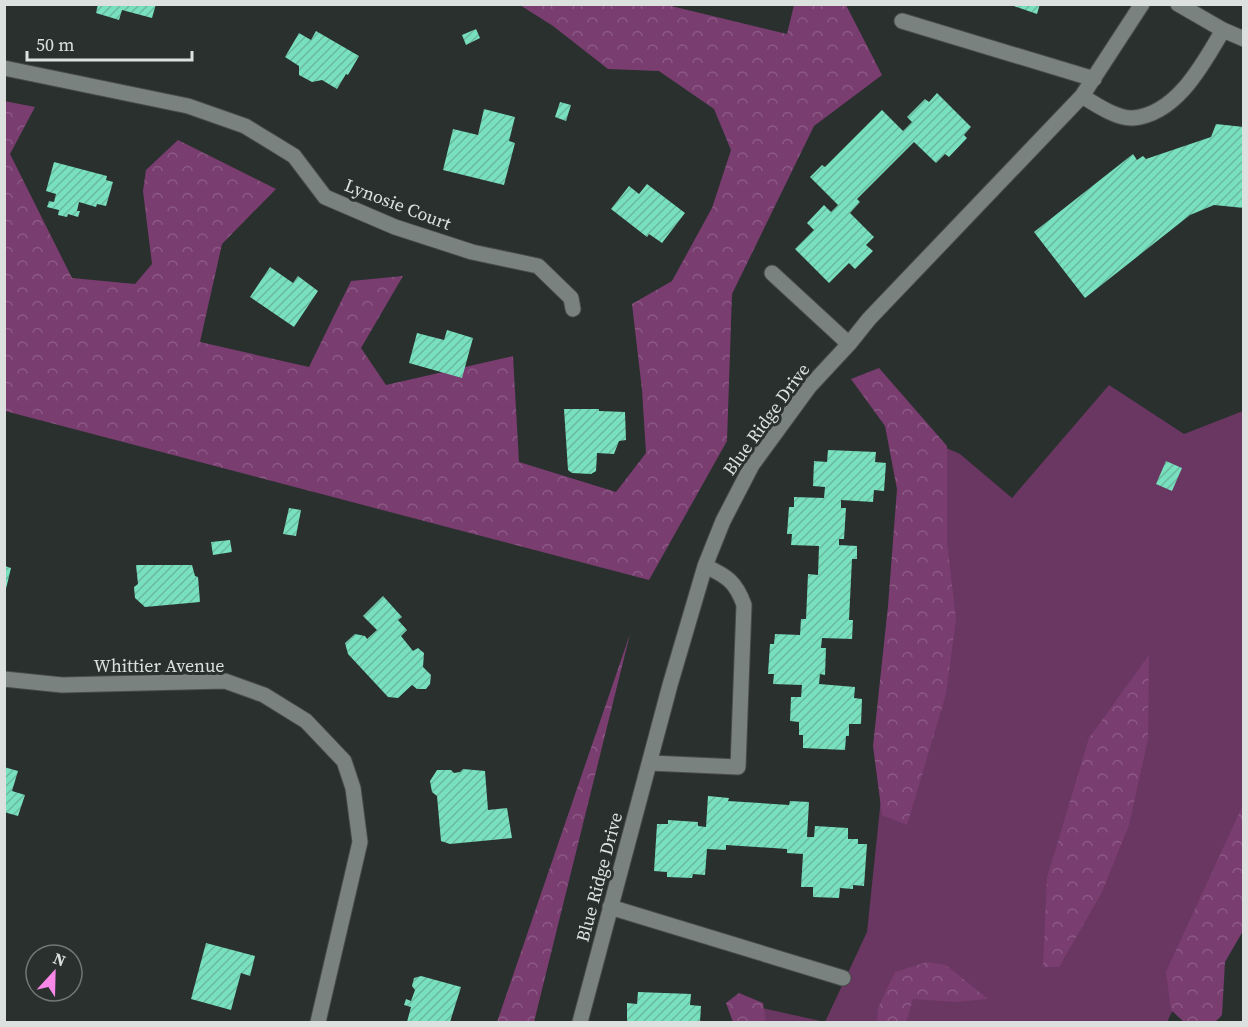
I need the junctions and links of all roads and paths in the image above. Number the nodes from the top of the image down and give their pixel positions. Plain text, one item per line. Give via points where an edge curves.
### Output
1 (1142, 4) edge
2 (1179, 4) edge
3 (902, 21) dead end
4 (1223, 30) junction
5 (1244, 39) edge
6 (4, 68) edge
7 (1094, 79) junction
8 (1082, 96) junction
9 (772, 273) dead end
10 (573, 309) dead end
11 (849, 344) junction
12 (705, 567) junction
13 (4, 680) edge
14 (650, 763) junction
15 (610, 906) junction
16 (843, 978) dead end
17 (318, 1023) edge
18 (580, 1023) edge

1 - 7 street, Blue Ridge Drive
2 - 4 street
3 - 7 street
4 - 5 street
4 - 8 street via 1190,81 1171,102 1156,111 1132,118 1107,111
6 - 10 street, Lynosie Court via 188,106 245,126 294,156 325,197 406,231 472,252 538,266 571,298
7 - 8 street, Blue Ridge Drive
8 - 11 street, Blue Ridge Drive
9 - 11 street
11 - 12 street, Blue Ridge Drive via 809,387 752,465
12 - 14 street, Blue Ridge Drive
12 - 14 street via 731,581 744,605 738,767
13 - 17 street, Whittier Avenue via 62,685 225,681 264,695 306,721 344,761 353,788 360,842
14 - 15 street, Blue Ridge Drive
15 - 16 street
15 - 18 street, Blue Ridge Drive

